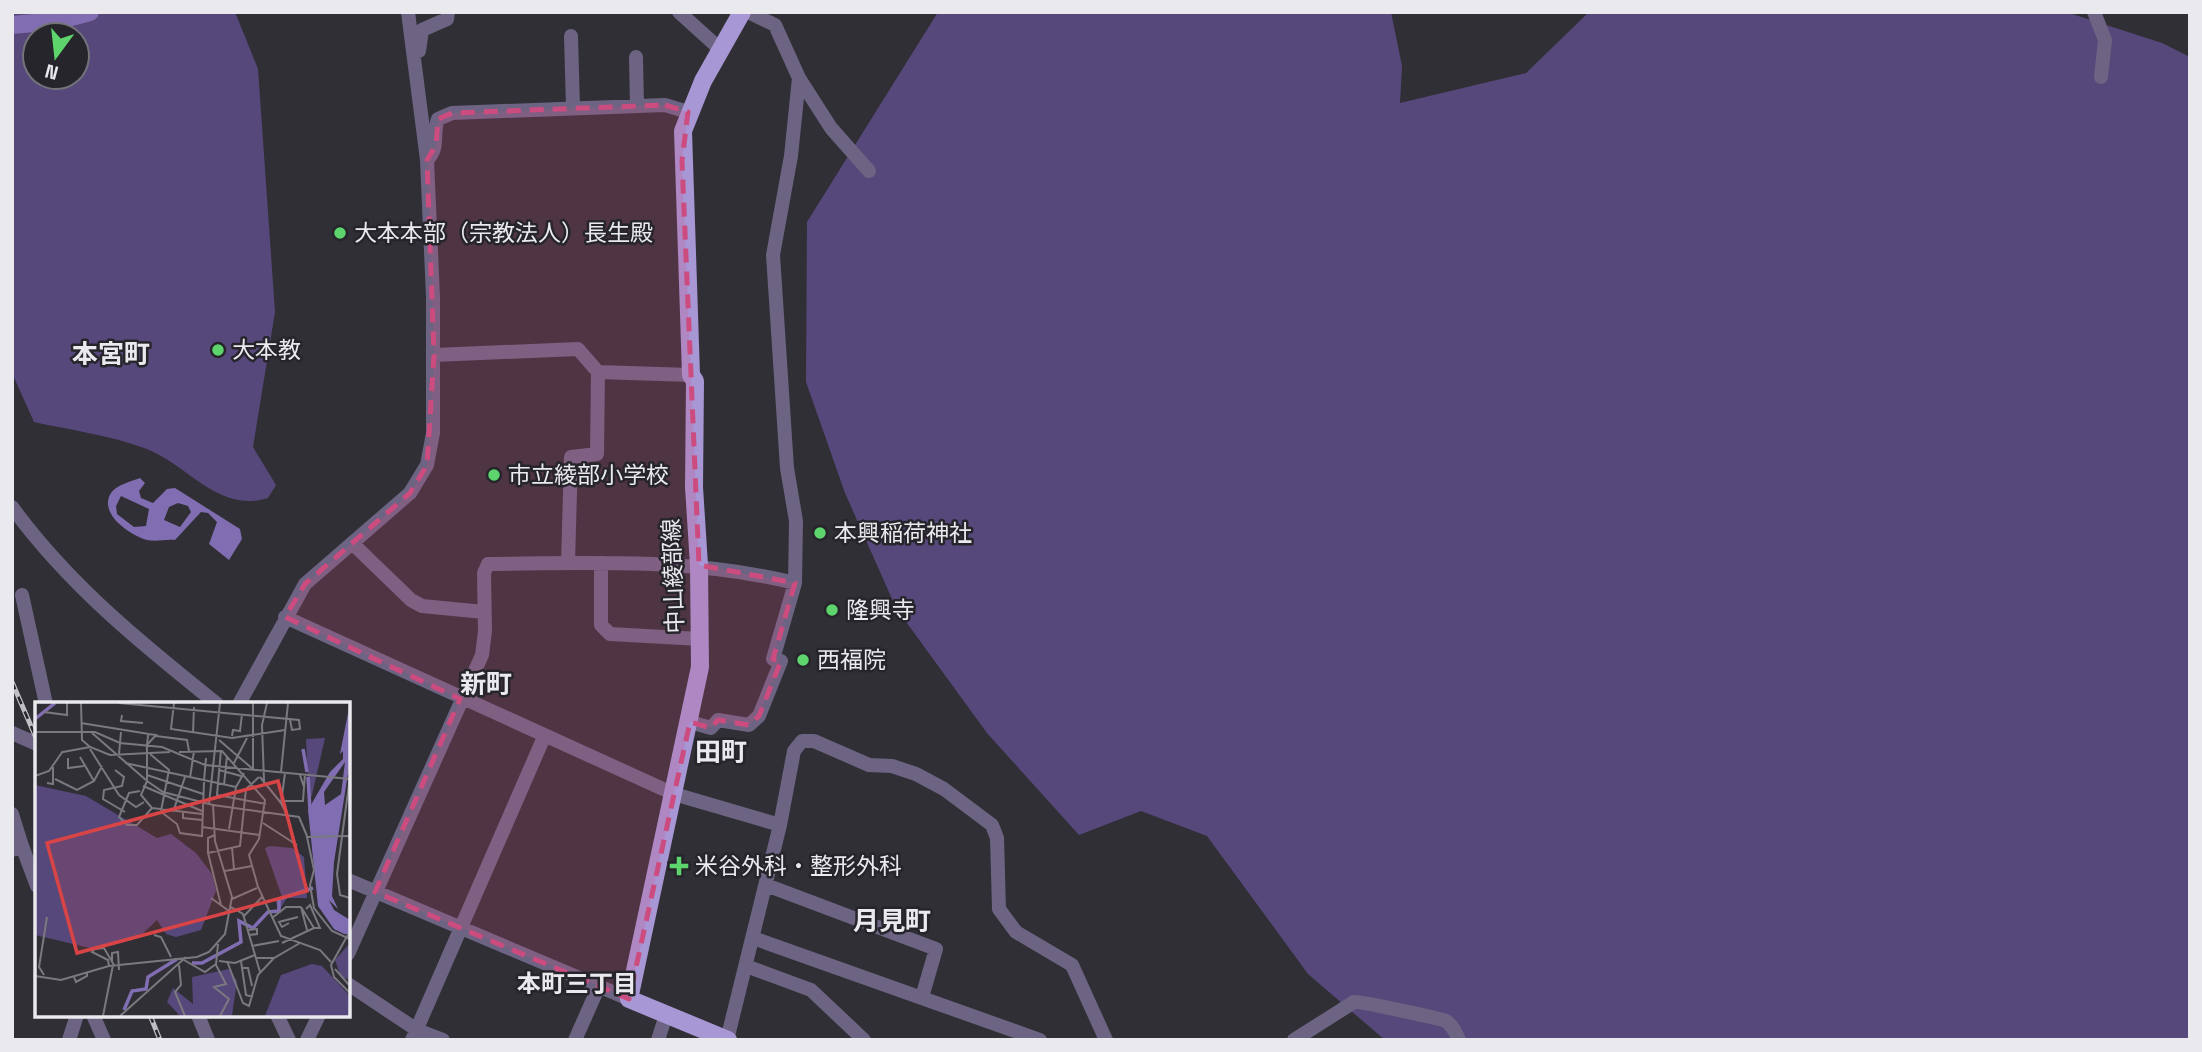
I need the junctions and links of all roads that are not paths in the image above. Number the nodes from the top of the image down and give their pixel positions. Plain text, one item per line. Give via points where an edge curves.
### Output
1 (408, 12) edge
2 (448, 12) edge
3 (679, 12) edge
4 (742, 12) edge
5 (748, 12) edge
6 (2094, 12) edge
7 (571, 36) dead end
8 (720, 50) junction
9 (636, 57) dead end
10 (416, 66) junction
11 (2101, 77) dead end
12 (799, 78) junction
13 (637, 106) junction
14 (573, 108) junction
15 (688, 112) junction
16 (427, 160) junction
17 (869, 171) dead end
18 (434, 355) junction
19 (598, 372) junction
20 (691, 375) junction
21 (12, 507) edge
22 (352, 542) junction
23 (568, 563) junction
24 (601, 563) junction
25 (699, 565) junction
26 (795, 583) junction
27 (22, 595) dead end
28 (484, 612) junction
29 (285, 617) junction
30 (699, 639) junction
31 (460, 699) junction
32 (46, 702) edge
33 (215, 702) edge
34 (240, 702) edge
35 (690, 722) junction
36 (12, 733) edge
37 (544, 737) junction
38 (35, 743) edge
39 (674, 794) junction
40 (12, 814) edge
41 (780, 825) junction
42 (17, 848) edge
43 (350, 881) edge
44 (35, 882) edge
45 (766, 885) junction
46 (375, 892) junction
47 (461, 929) junction
48 (754, 938) junction
49 (350, 949) edge
50 (746, 965) junction
51 (350, 986) edge
52 (599, 986) junction
53 (922, 997) junction
54 (629, 999) junction
55 (666, 1015) junction
56 (76, 1017) edge
57 (94, 1017) edge
58 (199, 1017) edge
59 (278, 1017) edge
60 (318, 1017) edge
61 (1003, 1026) junction
62 (415, 1035) edge
63 (69, 1040) edge
64 (104, 1040) edge
65 (208, 1040) edge
66 (289, 1040) edge
67 (307, 1040) edge
68 (443, 1040) edge
69 (575, 1040) edge
70 (658, 1040) edge
71 (727, 1040) edge
72 (863, 1040) edge
73 (993, 1040) edge
74 (1040, 1040) edge
75 (1106, 1040) edge
76 (1294, 1040) edge
77 (1459, 1040) edge

1 - 10 street
2 - 10 street via 447,19 422,30
3 - 8 street
4 - 8 main road, 中山綾部線
5 - 12 street via 775,25
6 - 11 street via 2105,40
7 - 14 street
8 - 15 main road, 中山綾部線
9 - 13 street
10 - 16 street
12 - 17 street via 831,128
12 - 26 street via 792,156 773,256 787,468 796,521
13 - 14 street
13 - 15 street via 665,105
14 - 16 street via 452,113 438,119 436,145
15 - 20 main road, 中山綾部線 via 682,131 682,160
16 - 18 street
18 - 19 street via 578,349
18 - 22 street via 433,433 426,465 410,493
19 - 20 street
19 - 23 street via 597,454 571,457
20 - 25 main road, 中山綾部線 via 695,381
21 - 33 street via 55,561 110,616
22 - 28 street via 422,606
22 - 29 street via 305,584
23 - 24 street
23 - 28 street via 488,564
24 - 25 street
24 - 30 street via 601,625 610,634
25 - 26 street
25 - 30 main road, 中山綾部線
26 - 35 street via 773,659 781,661 759,716 750,725 718,720 711,728
27 - 32 street
28 - 31 street via 482,655
29 - 31 street
29 - 34 street
30 - 35 main road, 中山綾部線 via 700,667
31 - 37 street
31 - 46 street
35 - 39 main road, 中山綾部線
36 - 38 street
37 - 39 street
37 - 47 street
39 - 41 street
39 - 54 main road, 中山綾部線
40 - 42 street
41 - 45 street
41 - 75 street via 794,751 802,741 814,741 869,765 904,770 944,789 992,825 997,838 999,909 1016,932 1072,965
42 - 44 street
43 - 46 street
45 - 48 street
45 - 53 street via 936,949
46 - 47 street
46 - 49 street
47 - 52 street
47 - 62 street
48 - 50 street
48 - 53 street
50 - 71 street
50 - 72 street via 811,990
51 - 62 street
52 - 54 street
52 - 69 street
53 - 61 street
54 - 55 main road
55 - 70 street
55 - 71 main road
56 - 63 street
57 - 64 street
58 - 65 street
59 - 66 street
60 - 67 street
61 - 73 street
61 - 74 street
62 - 68 street
76 - 77 street via 1354,1002 1363,1001 1441,1019

